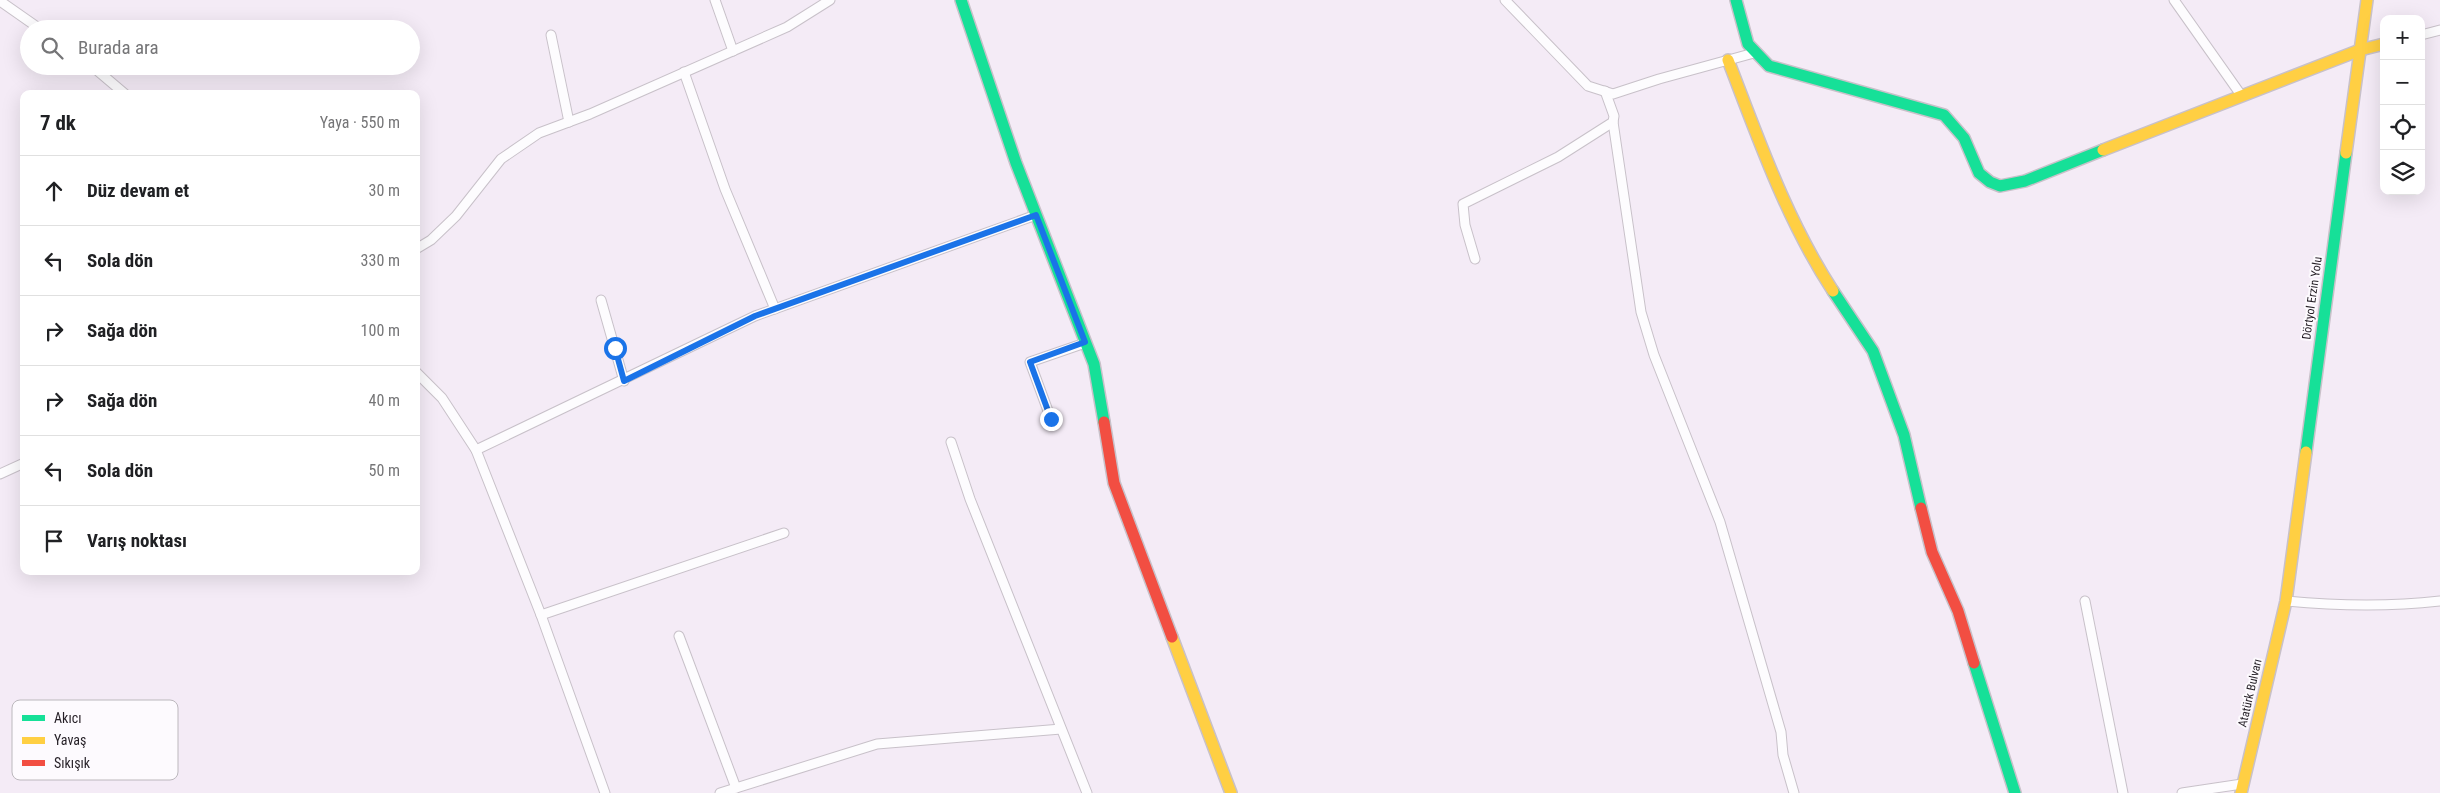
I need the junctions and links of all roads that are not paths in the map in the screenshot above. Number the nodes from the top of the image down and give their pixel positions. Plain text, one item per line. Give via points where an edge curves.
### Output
1 (0, 0) edge
2 (715, 0) edge
3 (830, 0) edge
4 (961, 0) edge
5 (1505, 0) edge
6 (1736, 0) edge
7 (2174, 0) edge
8 (2367, 0) edge
9 (28, 20) edge
10 (2440, 30) edge
11 (552, 34) dead end
12 (2425, 34) edge
13 (2380, 45) edge
14 (2360, 50) junction
15 (733, 51) junction
16 (1754, 53) junction
17 (1728, 60) junction
18 (684, 72) junction
19 (103, 75) edge
20 (120, 90) edge
21 (1605, 91) junction
22 (2241, 95) junction
23 (569, 122) junction
24 (1613, 122) junction
25 (1036, 215) junction
26 (420, 247) edge
27 (1475, 259) dead end
28 (601, 300) dead end
29 (775, 309) junction
30 (1085, 342) junction
31 (420, 376) edge
32 (624, 381) junction
33 (1051, 419) dead end
34 (951, 442) dead end
35 (476, 450) junction
36 (20, 465) edge
37 (0, 474) edge
38 (784, 533) dead end
39 (2286, 600) junction
40 (2440, 600) edge
41 (2085, 601) dead end
42 (541, 615) junction
43 (680, 636) dead end
44 (1061, 729) junction
45 (736, 788) junction
46 (2242, 788) edge
47 (605, 793) edge
48 (720, 793) edge
49 (1087, 793) edge
50 (1231, 793) edge
51 (1794, 793) edge
52 (2015, 793) edge
53 (2124, 793) edge
54 (2182, 793) edge

1 - 9 street
2 - 15 street
3 - 15 street via 786,27
4 - 25 street
5 - 21 street via 1588,86
6 - 16 street via 1744,39
7 - 22 street
8 - 14 street, Dörtyol Erzin Yolu
10 - 12 street
11 - 23 street
13 - 14 street
14 - 22 street
14 - 39 street, Dörtyol Erzin Yolu
15 - 18 street
16 - 17 street
16 - 22 street via 1769,66 1944,115 1964,138 1979,173 2000,186 2025,181
17 - 21 street via 1613,94
17 - 52 street via 1780,195 1811,257 1873,351 1904,434 1932,552 1958,611
18 - 23 street
18 - 29 street via 724,189
19 - 20 street
21 - 24 street
23 - 26 street via 539,133 501,160 456,216
24 - 27 street via 1558,157 1463,204 1465,225
24 - 51 street via 1641,312 1654,355 1723,530 1781,732 1783,756
25 - 29 street
25 - 30 street
28 - 32 street
29 - 32 street
30 - 33 street via 1030,362
30 - 50 street via 1094,364 1114,483
31 - 35 street via 442,398
32 - 35 street
34 - 44 street via 970,499
35 - 42 street
36 - 37 street
38 - 42 street
39 - 40 street via 2344,606 2396,606
39 - 46 street, Atatürk Bulvarı
41 - 53 street
42 - 47 street
43 - 45 street
44 - 45 street via 878,744
44 - 49 street
45 - 48 street
46 - 54 street

